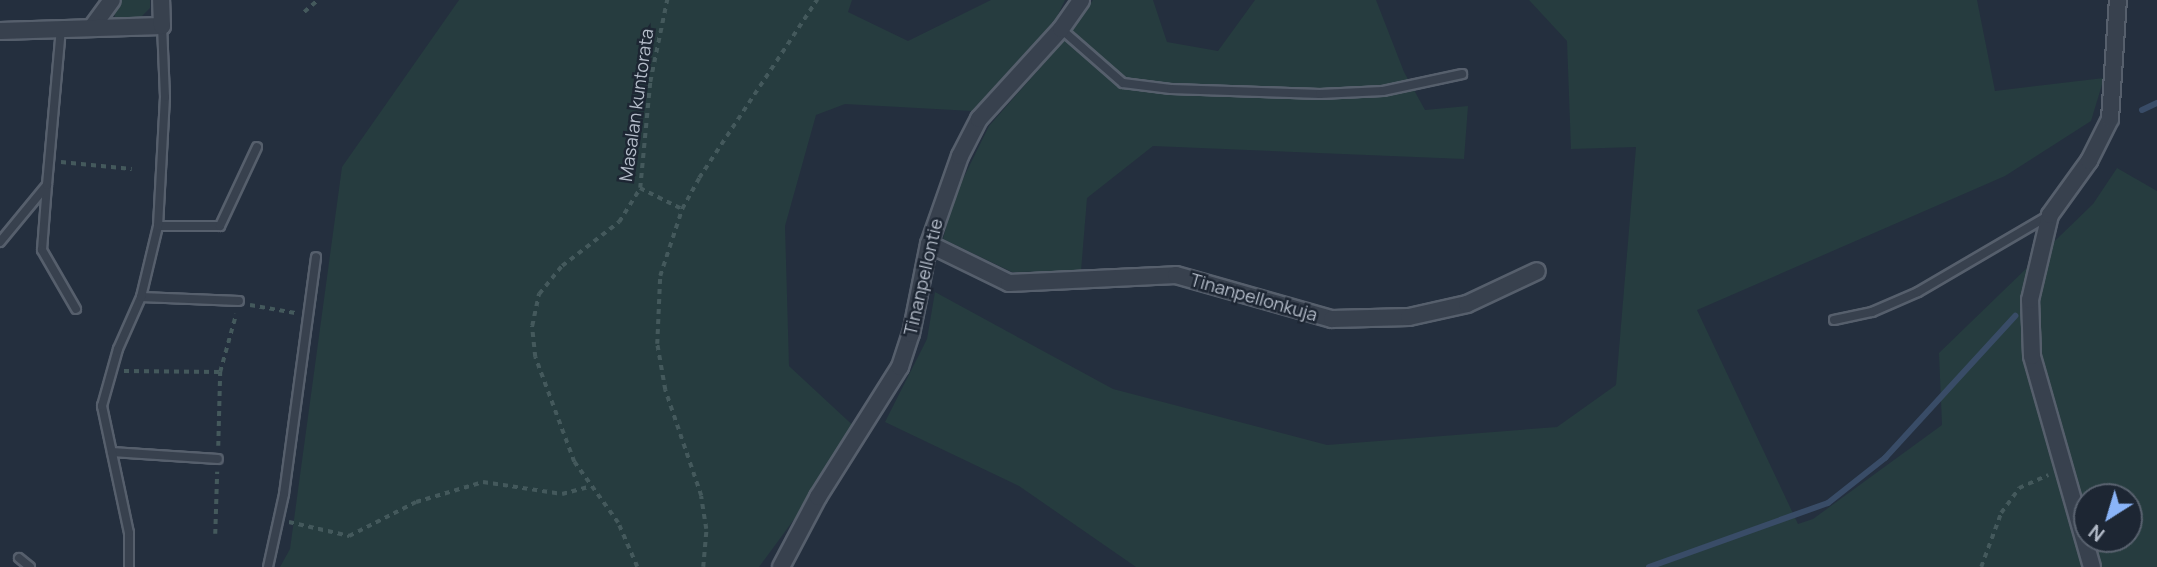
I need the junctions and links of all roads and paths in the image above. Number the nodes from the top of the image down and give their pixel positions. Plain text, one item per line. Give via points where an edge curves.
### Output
1 (112, 0) edge
2 (161, 0) edge
3 (318, 0) edge
4 (667, 0) edge
5 (817, 0) edge
6 (1081, 0) edge
7 (2118, 0) edge
8 (304, 12) dead end
9 (93, 26) junction
10 (162, 26) junction
11 (61, 27) junction
12 (1061, 29) junction
13 (0, 31) edge
14 (1462, 74) dead end
15 (257, 147) dead end
16 (48, 161) junction
17 (132, 169) dead end
18 (47, 185) junction
19 (640, 188) junction
20 (682, 209) junction
21 (2049, 215) junction
22 (158, 226) junction
23 (0, 242) edge
24 (929, 244) junction
25 (316, 257) dead end
26 (1537, 271) dead end
27 (141, 297) junction
28 (239, 301) junction
29 (76, 309) dead end
30 (307, 315) junction
31 (1834, 320) dead end
32 (110, 371) junction
33 (220, 373) junction
34 (112, 452) junction
35 (218, 459) junction
36 (2063, 469) junction
37 (591, 486) junction
38 (279, 520) junction
39 (215, 534) dead end
40 (19, 558) dead end
41 (30, 567) edge
42 (129, 567) edge
43 (268, 567) edge
44 (637, 567) edge
45 (703, 567) edge
46 (781, 567) edge
47 (1981, 567) edge
48 (2092, 567) edge

1 - 9 street
2 - 10 street
3 - 8 path
4 - 19 path, Masalan kuntorata via 650,82
5 - 20 path
6 - 12 street, Tinanpellontie
7 - 21 street via 2110,119 2089,161
9 - 10 street
9 - 11 street
10 - 22 lane via 165,97
11 - 13 street
11 - 16 lane
12 - 14 lane via 1123,83 1171,89 1320,94 1383,91
12 - 24 street, Tinanpellontie via 979,120 956,166
15 - 22 lane via 220,226
16 - 17 path
16 - 18 lane
18 - 23 lane
18 - 29 lane via 42,250
19 - 20 path
19 - 37 path, Masalan kuntorata via 619,222 562,266 539,295 532,326 535,357 551,405 574,462
20 - 45 path via 660,276 657,344 665,390 701,496 706,529
21 - 31 lane via 1918,292 1872,312
21 - 36 street via 2030,300 2032,356
22 - 27 lane
24 - 26 street, Tinanpellonkuja via 1009,283 1176,275 1332,319 1409,317 1467,304
24 - 46 street, Tinanpellontie via 912,334 900,367 818,497
25 - 30 lane
27 - 28 lane
27 - 32 lane
28 - 30 path
28 - 33 path
30 - 38 lane
32 - 33 path
32 - 34 lane via 102,406
33 - 35 path
34 - 35 lane
34 - 42 lane via 129,533
35 - 39 path
36 - 47 path via 2019,488 2001,513
36 - 48 street
37 - 38 path via 562,494 483,482 416,502 348,536
37 - 44 path, Masalan kuntorata via 618,523
38 - 43 lane
40 - 41 lane

